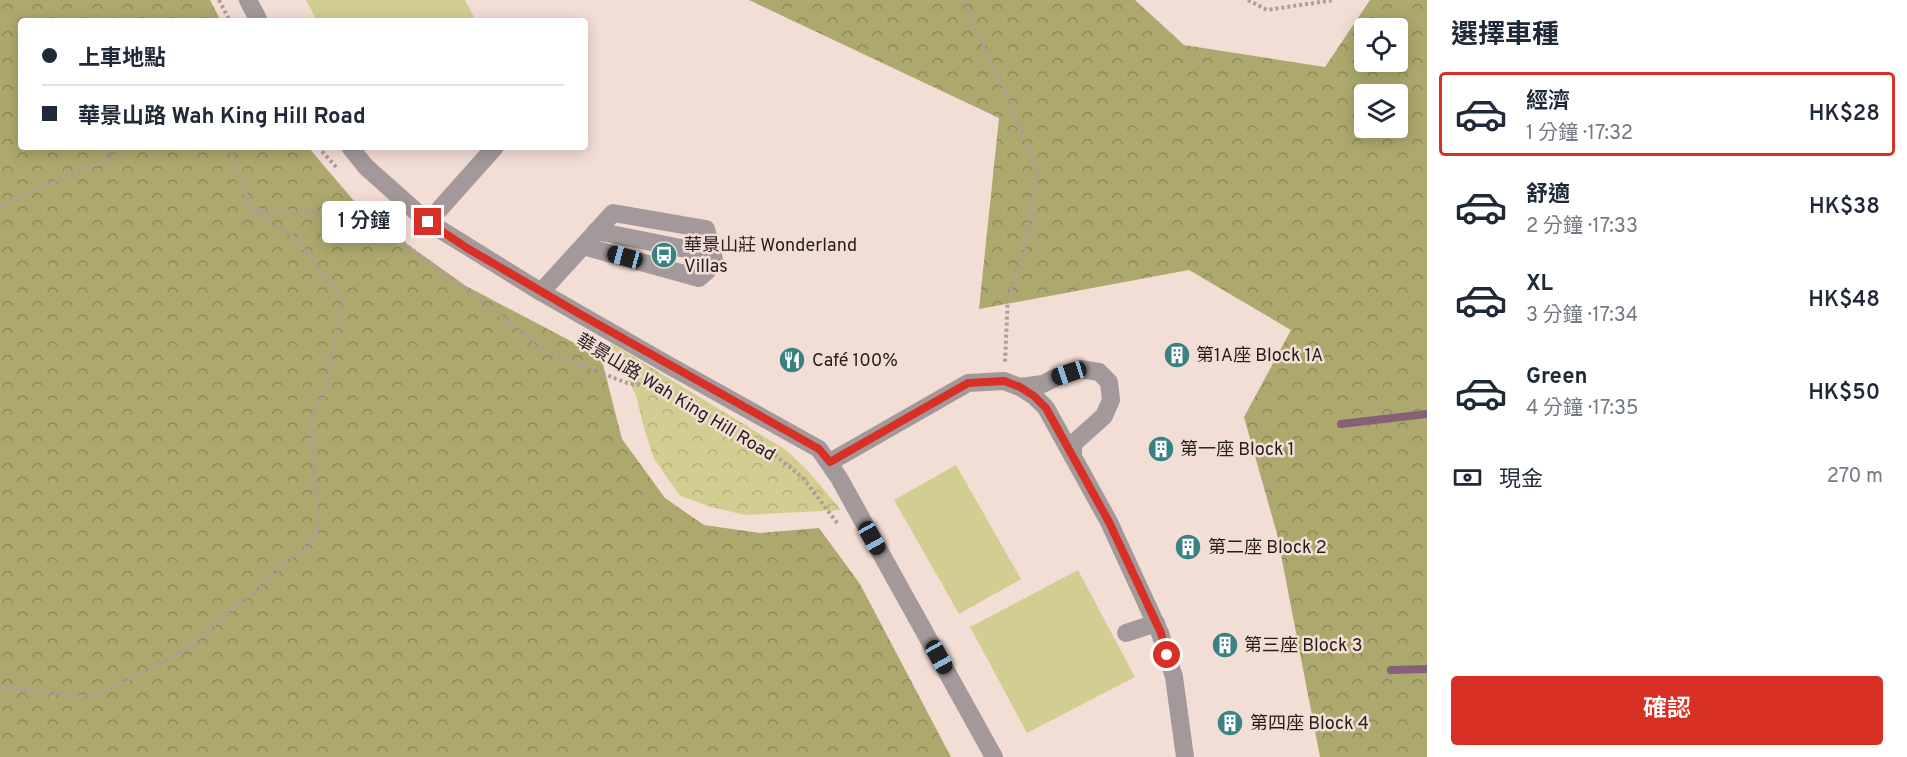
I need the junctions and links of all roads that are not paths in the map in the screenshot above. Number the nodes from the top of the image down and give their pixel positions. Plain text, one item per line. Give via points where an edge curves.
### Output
1 (248, 0) edge
2 (257, 18) edge
3 (352, 150) edge
4 (492, 150) edge
5 (428, 222) junction
6 (596, 231) junction
7 (583, 246) junction
8 (711, 247) junction
9 (541, 292) junction
10 (1012, 384) junction
11 (1073, 457) junction
12 (830, 462) junction
13 (1156, 623) junction
14 (1126, 633) dead end
15 (994, 757) edge
16 (1185, 757) edge

1 - 2 street
3 - 5 street, 華景山路 Wah King Hill Road
4 - 5 street
5 - 9 street, 華景山路 Wah King Hill Road
6 - 7 street
6 - 8 street via 701,252
6 - 8 street via 613,213 706,229
7 - 8 street via 699,278 714,260
7 - 9 street
9 - 12 street, 華景山路 Wah King Hill Road via 819,449
10 - 11 street via 1046,408
10 - 11 street via 1043,384 1080,369 1099,372 1109,382 1111,400 1104,416 1075,442
10 - 12 street via 968,383
11 - 13 street via 1109,522
12 - 15 street, 華景山路 Wah King Hill Road
13 - 14 street
13 - 16 street via 1174,677

